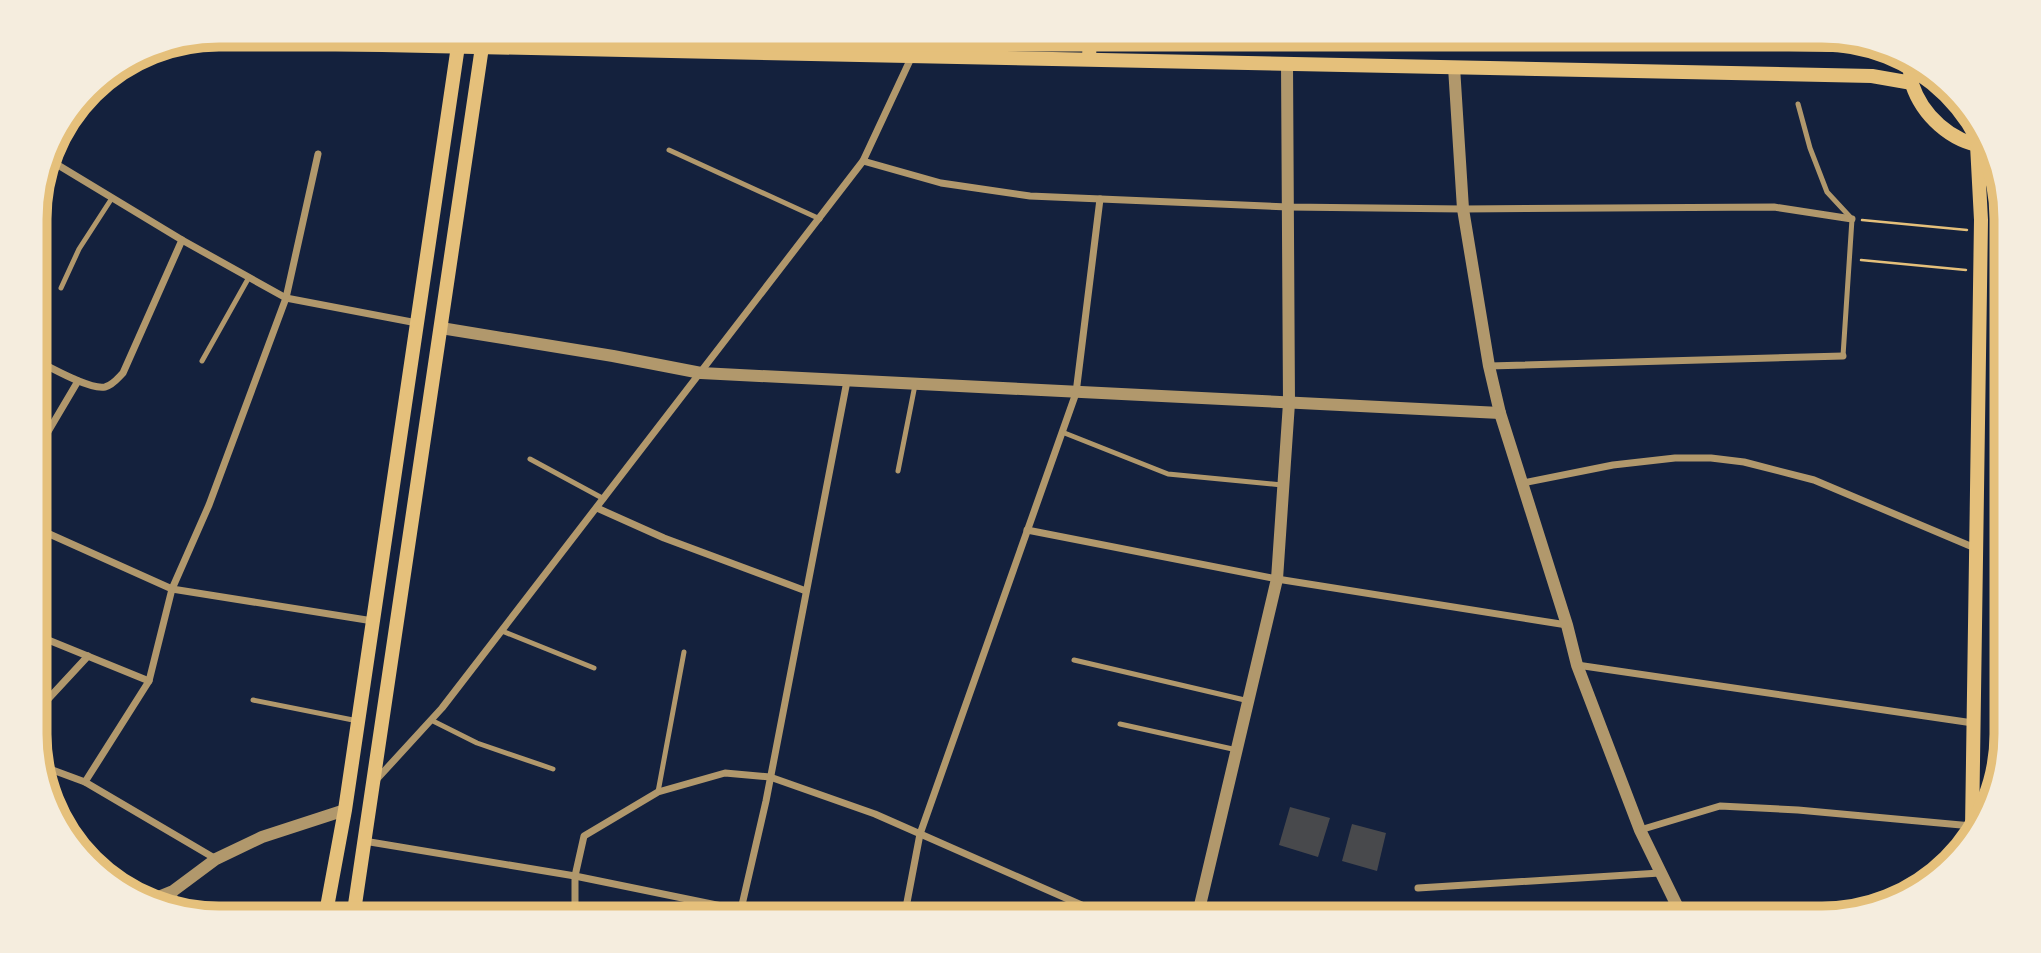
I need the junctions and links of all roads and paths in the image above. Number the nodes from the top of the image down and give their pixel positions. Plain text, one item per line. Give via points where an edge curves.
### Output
1 (460, 47) edge
2 (481, 47) edge
3 (654, 47) edge
4 (1089, 47) edge
5 (912, 56) junction
6 (1088, 60) junction
7 (1287, 64) junction
8 (1454, 67) junction
9 (1910, 72) edge
10 (1912, 83) junction
11 (1798, 104) dead end
12 (1977, 145) edge
13 (669, 150) dead end
14 (1981, 153) edge
15 (318, 154) dead end
16 (863, 161) junction
17 (56, 164) edge
18 (112, 198) junction
19 (1100, 199) junction
20 (1288, 207) junction
21 (1463, 209) junction
22 (820, 219) junction
23 (1853, 219) junction
24 (1980, 231) junction
25 (182, 240) junction
26 (1850, 259) junction
27 (1980, 271) junction
28 (248, 279) junction
29 (61, 288) dead end
30 (286, 298) junction
31 (417, 323) junction
32 (441, 328) junction
33 (1843, 356) joint
34 (202, 362) dead end
35 (48, 366) edge
36 (1489, 366) junction
37 (701, 373) junction
38 (78, 381) junction
39 (847, 381) junction
40 (915, 385) junction
41 (1076, 393) junction
42 (1289, 403) junction
43 (1500, 413) junction
44 (48, 432) edge
45 (1062, 432) junction
46 (530, 458) dead end
47 (898, 471) dead end
48 (1523, 483) junction
49 (1283, 485) junction
50 (604, 499) junction
51 (597, 508) junction
52 (1027, 530) junction
53 (47, 533) edge
54 (1976, 548) junction
55 (1277, 579) junction
56 (172, 589) junction
57 (806, 591) junction
58 (373, 621) junction
59 (1567, 625) junction
60 (502, 631) junction
61 (47, 640) edge
62 (684, 652) dead end
63 (88, 656) junction
64 (1074, 660) dead end
65 (1577, 665) junction
66 (594, 668) dead end
67 (149, 681) junction
68 (47, 700) edge
69 (253, 700) dead end
70 (1249, 701) junction
71 (358, 720) junction
72 (431, 720) junction
73 (1120, 723) dead end
74 (1973, 723) junction
75 (1237, 750) junction
76 (553, 769) dead end
77 (53, 770) edge
78 (770, 777) junction
79 (85, 782) junction
80 (373, 783) junction
81 (658, 792) junction
82 (345, 810) junction
83 (1972, 818) edge
84 (1966, 827) edge
85 (1640, 830) junction
86 (920, 834) junction
87 (364, 841) junction
88 (216, 859) junction
89 (1660, 873) junction
90 (575, 876) junction
91 (1419, 888) dead end
92 (173, 891) junction
93 (161, 896) edge
94 (176, 900) edge
95 (1082, 905) edge
96 (1200, 905) edge
97 (1676, 905) edge
98 (328, 906) edge
99 (355, 906) edge
100 (575, 906) edge
101 (704, 906) edge
102 (742, 906) edge
103 (906, 906) edge

1 - 31 main road
2 - 32 main road
3 - 5 main road
4 - 6 main road
5 - 6 main road
5 - 16 street
6 - 7 main road
7 - 8 main road
7 - 20 street
8 - 10 main road via 1872,76
8 - 21 street
9 - 10 main road
10 - 12 main road via 1936,123 1955,137
11 - 23 lane via 1827,192
13 - 22 lane
14 - 24 main road
15 - 30 street
16 - 19 street via 941,183 1030,196
16 - 22 street
17 - 18 street
18 - 25 street
18 - 29 lane via 79,249
19 - 20 street
19 - 41 street
20 - 21 street
20 - 42 street
21 - 23 street via 1774,206
21 - 36 street
22 - 37 street
23 - 24 path
23 - 26 lane
24 - 27 main road
25 - 28 street
25 - 38 street via 123,373 103,388
26 - 27 path
26 - 33 lane
27 - 54 main road
28 - 30 street
28 - 34 lane
30 - 31 street
30 - 56 street via 209,505
31 - 32 main road
31 - 58 main road
32 - 37 street
32 - 80 main road
33 - 36 street
35 - 38 street
36 - 43 street
37 - 39 street
37 - 50 street
38 - 44 street
39 - 40 street
39 - 57 street
40 - 41 street
40 - 47 lane
41 - 42 street
41 - 45 street
42 - 43 street
42 - 49 street
43 - 48 street
45 - 49 lane via 1168,474
45 - 52 street
46 - 50 lane
48 - 54 street via 1675,458 1744,462 1814,480
48 - 59 street
49 - 55 street
50 - 51 street
51 - 57 street
51 - 60 street
52 - 55 street
52 - 86 street
53 - 56 street
54 - 74 main road
55 - 59 street
55 - 70 street
56 - 58 street
56 - 67 street
57 - 78 street
58 - 71 main road
59 - 65 street
60 - 66 lane
60 - 72 street
61 - 63 street
62 - 81 lane
63 - 67 street
63 - 68 street
64 - 70 lane
65 - 74 street
65 - 85 street
67 - 79 street
69 - 71 lane
70 - 75 street
71 - 82 main road
72 - 76 lane via 477,743
72 - 80 street
73 - 75 lane
74 - 83 main road
75 - 96 street
77 - 79 street
78 - 81 street via 725,773
78 - 86 street
78 - 102 street
79 - 88 street
80 - 87 main road
81 - 90 street via 584,836
82 - 88 street via 262,837
82 - 98 main road
84 - 85 street via 1720,806
85 - 89 street
86 - 95 street
86 - 103 street
87 - 90 street
87 - 99 main road
88 - 92 street
89 - 91 street
89 - 97 street
90 - 100 street
90 - 101 street
92 - 93 street
92 - 94 lane

